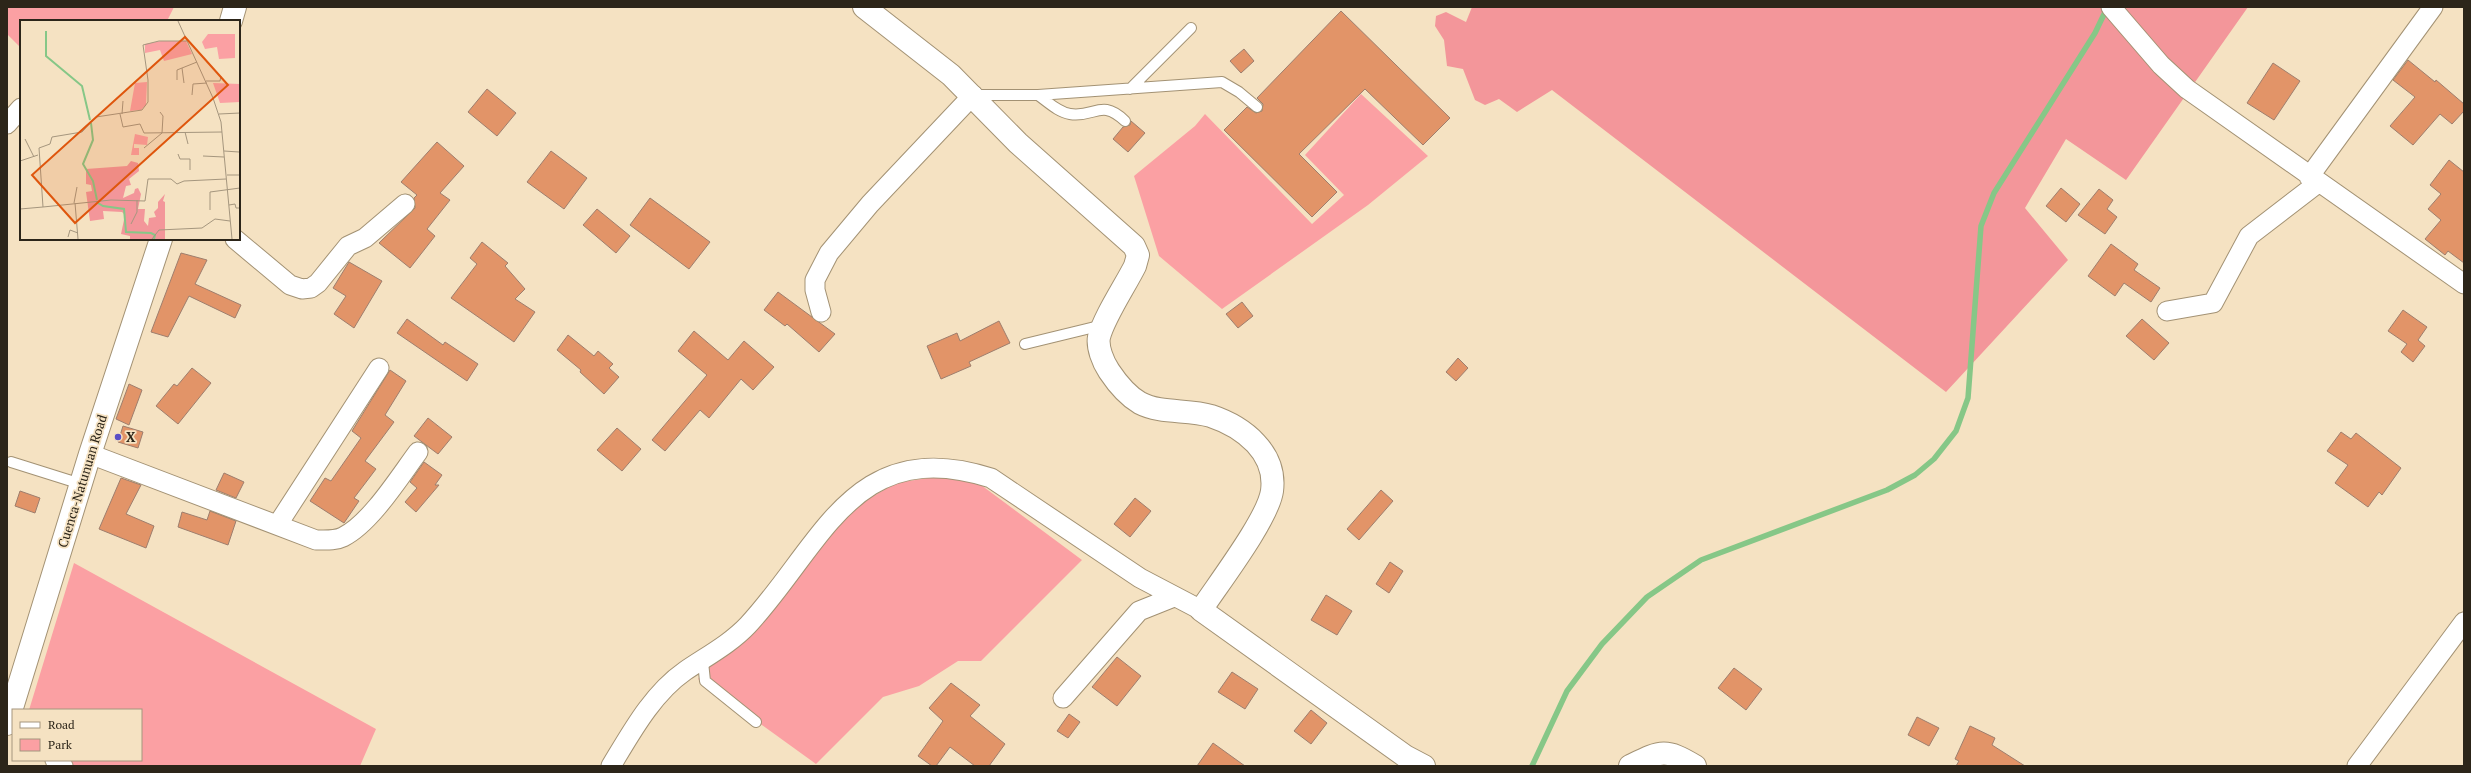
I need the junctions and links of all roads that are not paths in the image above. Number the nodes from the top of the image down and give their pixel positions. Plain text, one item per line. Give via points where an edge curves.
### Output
1 (235, 7) edge
2 (864, 7) edge
3 (2111, 7) edge
4 (2433, 7) edge
5 (231, 20) edge
6 (1191, 28) dead end
7 (1130, 90) junction
8 (973, 95) junction
9 (1038, 95) junction
10 (1257, 107) dead end
11 (20, 109) edge
12 (1125, 121) dead end
13 (7, 124) edge
14 (2313, 180) junction
15 (405, 204) dead end
16 (161, 240) edge
17 (236, 240) edge
18 (2464, 284) edge
19 (2167, 311) dead end
20 (821, 312) dead end
21 (1104, 324) junction
22 (1025, 344) dead end
23 (379, 368) dead end
24 (418, 452) dead end
25 (90, 454) junction
26 (11, 462) dead end
27 (81, 484) junction
28 (278, 524) junction
29 (1174, 597) junction
30 (1201, 610) junction
31 (2464, 622) edge
32 (703, 662) junction
33 (1063, 698) dead end
34 (14, 709) edge
35 (12, 714) edge
36 (756, 722) dead end
37 (9, 724) edge
38 (611, 766) edge
39 (1424, 766) edge
40 (1630, 766) edge
41 (1695, 766) edge
42 (2357, 766) edge

1 - 5 street
2 - 8 street
3 - 14 street via 2161,65 2187,89
4 - 14 street
6 - 7 lane
7 - 9 lane
7 - 10 lane via 1222,82
8 - 9 lane
8 - 20 street via 870,204 829,253 815,280
8 - 21 street via 1018,143 1134,246 1138,255 1135,266
9 - 12 lane via 1065,113 1079,114 1104,108 1116,112
11 - 13 street
14 - 18 street
14 - 19 street via 2250,236 2213,303
15 - 17 street via 365,238 348,246 311,288 302,289 290,285
16 - 25 street, Cuenca-Natunuan Road
21 - 22 lane
21 - 30 street via 1099,338 1102,361 1121,389 1140,403 1211,416 1250,436 1265,454 1272,471 1272,492 1264,514
23 - 28 street
24 - 28 street via 382,500 356,528 343,537 316,540
25 - 27 street, Cuenca-Natunuan Road
25 - 28 street
26 - 27 lane
27 - 34 street, Cuenca-Natunuan Road
29 - 30 street
29 - 32 street via 1140,578 991,478 964,469 915,470 875,482 844,506 820,531 766,605 747,626
29 - 33 street via 1139,611
30 - 39 street via 1405,756
31 - 42 street
32 - 36 lane via 705,681
32 - 38 street via 685,672 657,698
35 - 37 street, Cuenca-Natunuan Road
40 - 41 street via 1662,753 1675,754

